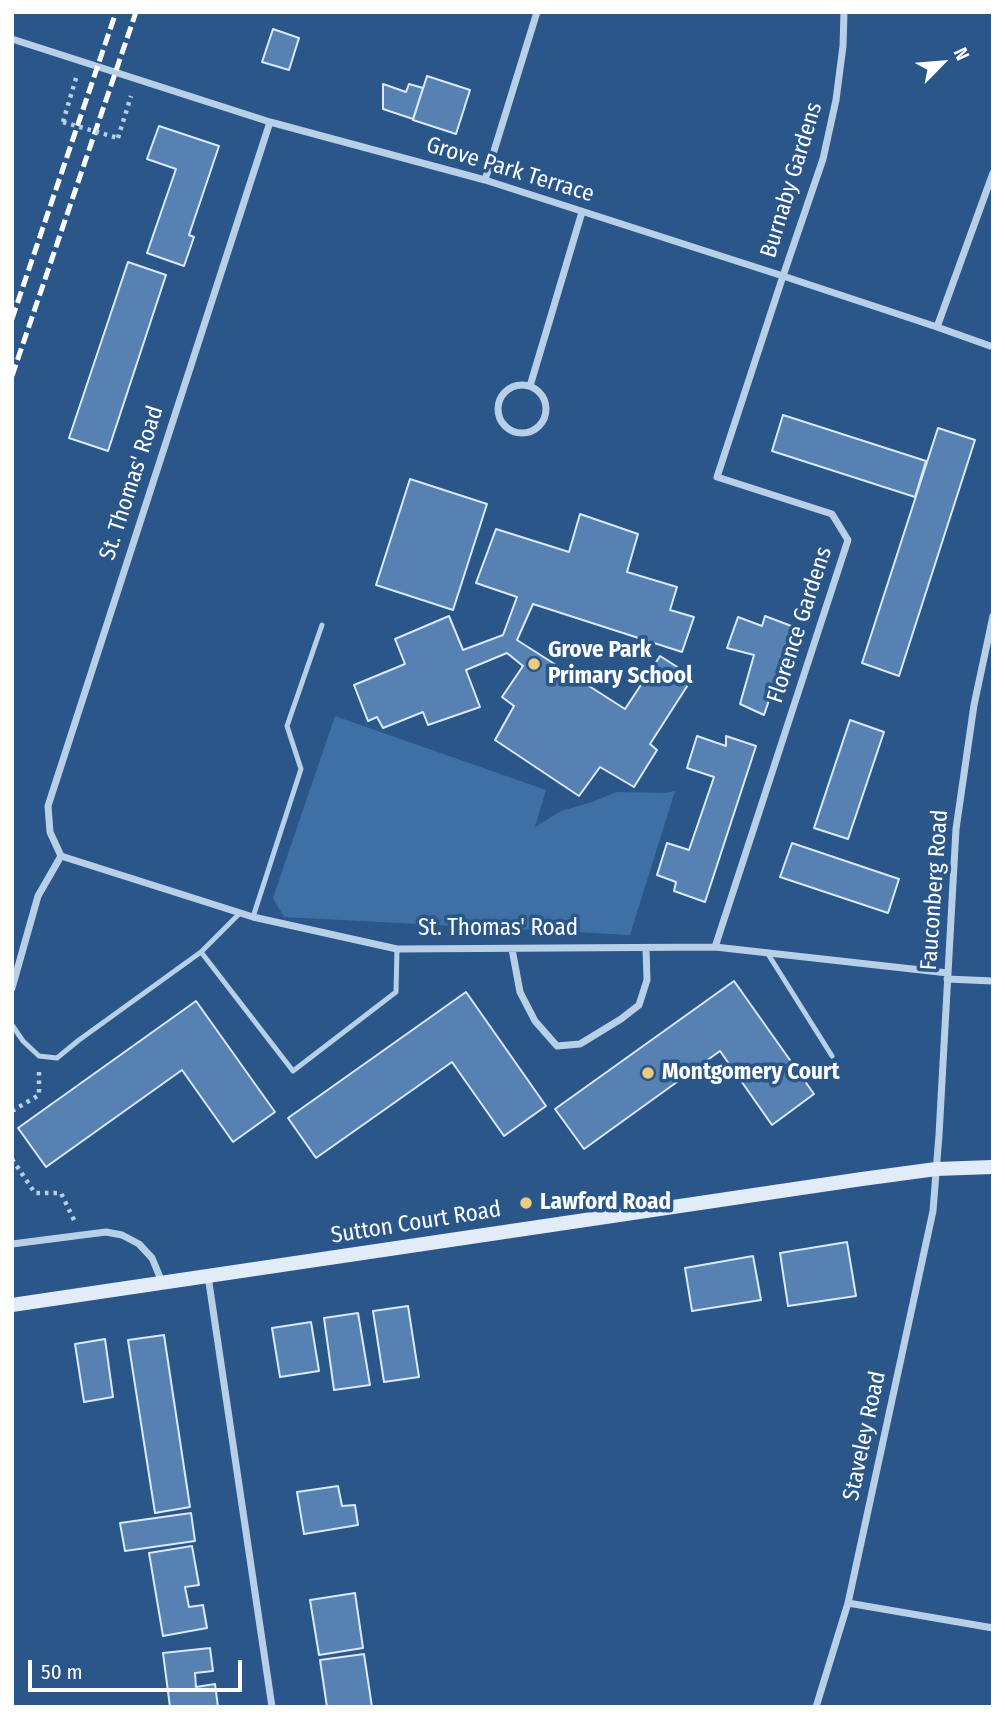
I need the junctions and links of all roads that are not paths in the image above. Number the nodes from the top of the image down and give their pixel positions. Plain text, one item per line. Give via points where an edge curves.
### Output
1 (537, 12) edge
2 (844, 12) edge
3 (12, 39) edge
4 (270, 122) junction
5 (993, 173) edge
6 (485, 180) junction
7 (582, 212) junction
8 (783, 276) junction
9 (937, 327) junction
10 (993, 347) edge
11 (530, 386) junction
12 (993, 616) edge
13 (322, 625) dead end
14 (990, 638) edge
15 (61, 856) junction
16 (240, 913) junction
17 (253, 918) junction
18 (715, 947) junction
19 (646, 948) junction
20 (397, 949) junction
21 (512, 949) junction
22 (201, 952) junction
23 (768, 954) junction
24 (947, 976) junction
25 (993, 981) edge
26 (12, 988) edge
27 (12, 1025) edge
28 (832, 1056) dead end
29 (993, 1167) edge
30 (936, 1169) junction
31 (12, 1244) edge
32 (208, 1276) junction
33 (162, 1282) junction
34 (12, 1305) edge
35 (848, 1604) junction
36 (993, 1628) edge
37 (272, 1707) edge
38 (816, 1707) edge

1 - 6 street
2 - 8 street, Burnaby Gardens via 831,128
3 - 4 street, Grove Park Terrace
4 - 6 street, Grove Park Terrace
4 - 15 street, St. Thomas' Road via 48,806 50,832
5 - 9 street
6 - 7 street, Grove Park Terrace
7 - 8 street, Grove Park Terrace
7 - 11 street
8 - 9 street, Grove Park Terrace
8 - 18 street, Florence Gardens via 717,477 832,514 848,540
9 - 10 street, Grove Park Terrace
11 - 11 street via 514,386 500,399 499,415 512,431 534,430 545,417 546,404
12 - 14 street, Fauconberg Road
13 - 17 lane via 288,726 301,769
14 - 24 street, Fauconberg Road via 974,705 956,829
15 - 16 street, St. Thomas' Road
15 - 26 street via 38,896
16 - 17 street, St. Thomas' Road
16 - 22 lane
17 - 20 street, St. Thomas' Road
18 - 19 street, St. Thomas' Road
18 - 23 street, St. Thomas' Road
19 - 21 street, St. Thomas' Road
19 - 21 street via 647,980 639,1005 580,1044 557,1046 535,1021 520,992
20 - 21 street, St. Thomas' Road
20 - 22 lane via 396,992 293,1071
22 - 27 lane via 57,1058 39,1056
23 - 24 street, St. Thomas' Road
23 - 28 lane
24 - 25 street, St. Thomas' Road
24 - 30 street, Fauconberg Road
29 - 30 street, Sutton Court Road
30 - 32 street, Sutton Court Road
30 - 35 street, Staveley Road via 933,1211
31 - 33 street via 106,1232 122,1235 152,1258
32 - 33 street, Sutton Court Road
32 - 37 street
33 - 34 street, Sutton Court Road
35 - 36 street
35 - 38 street, Staveley Road

